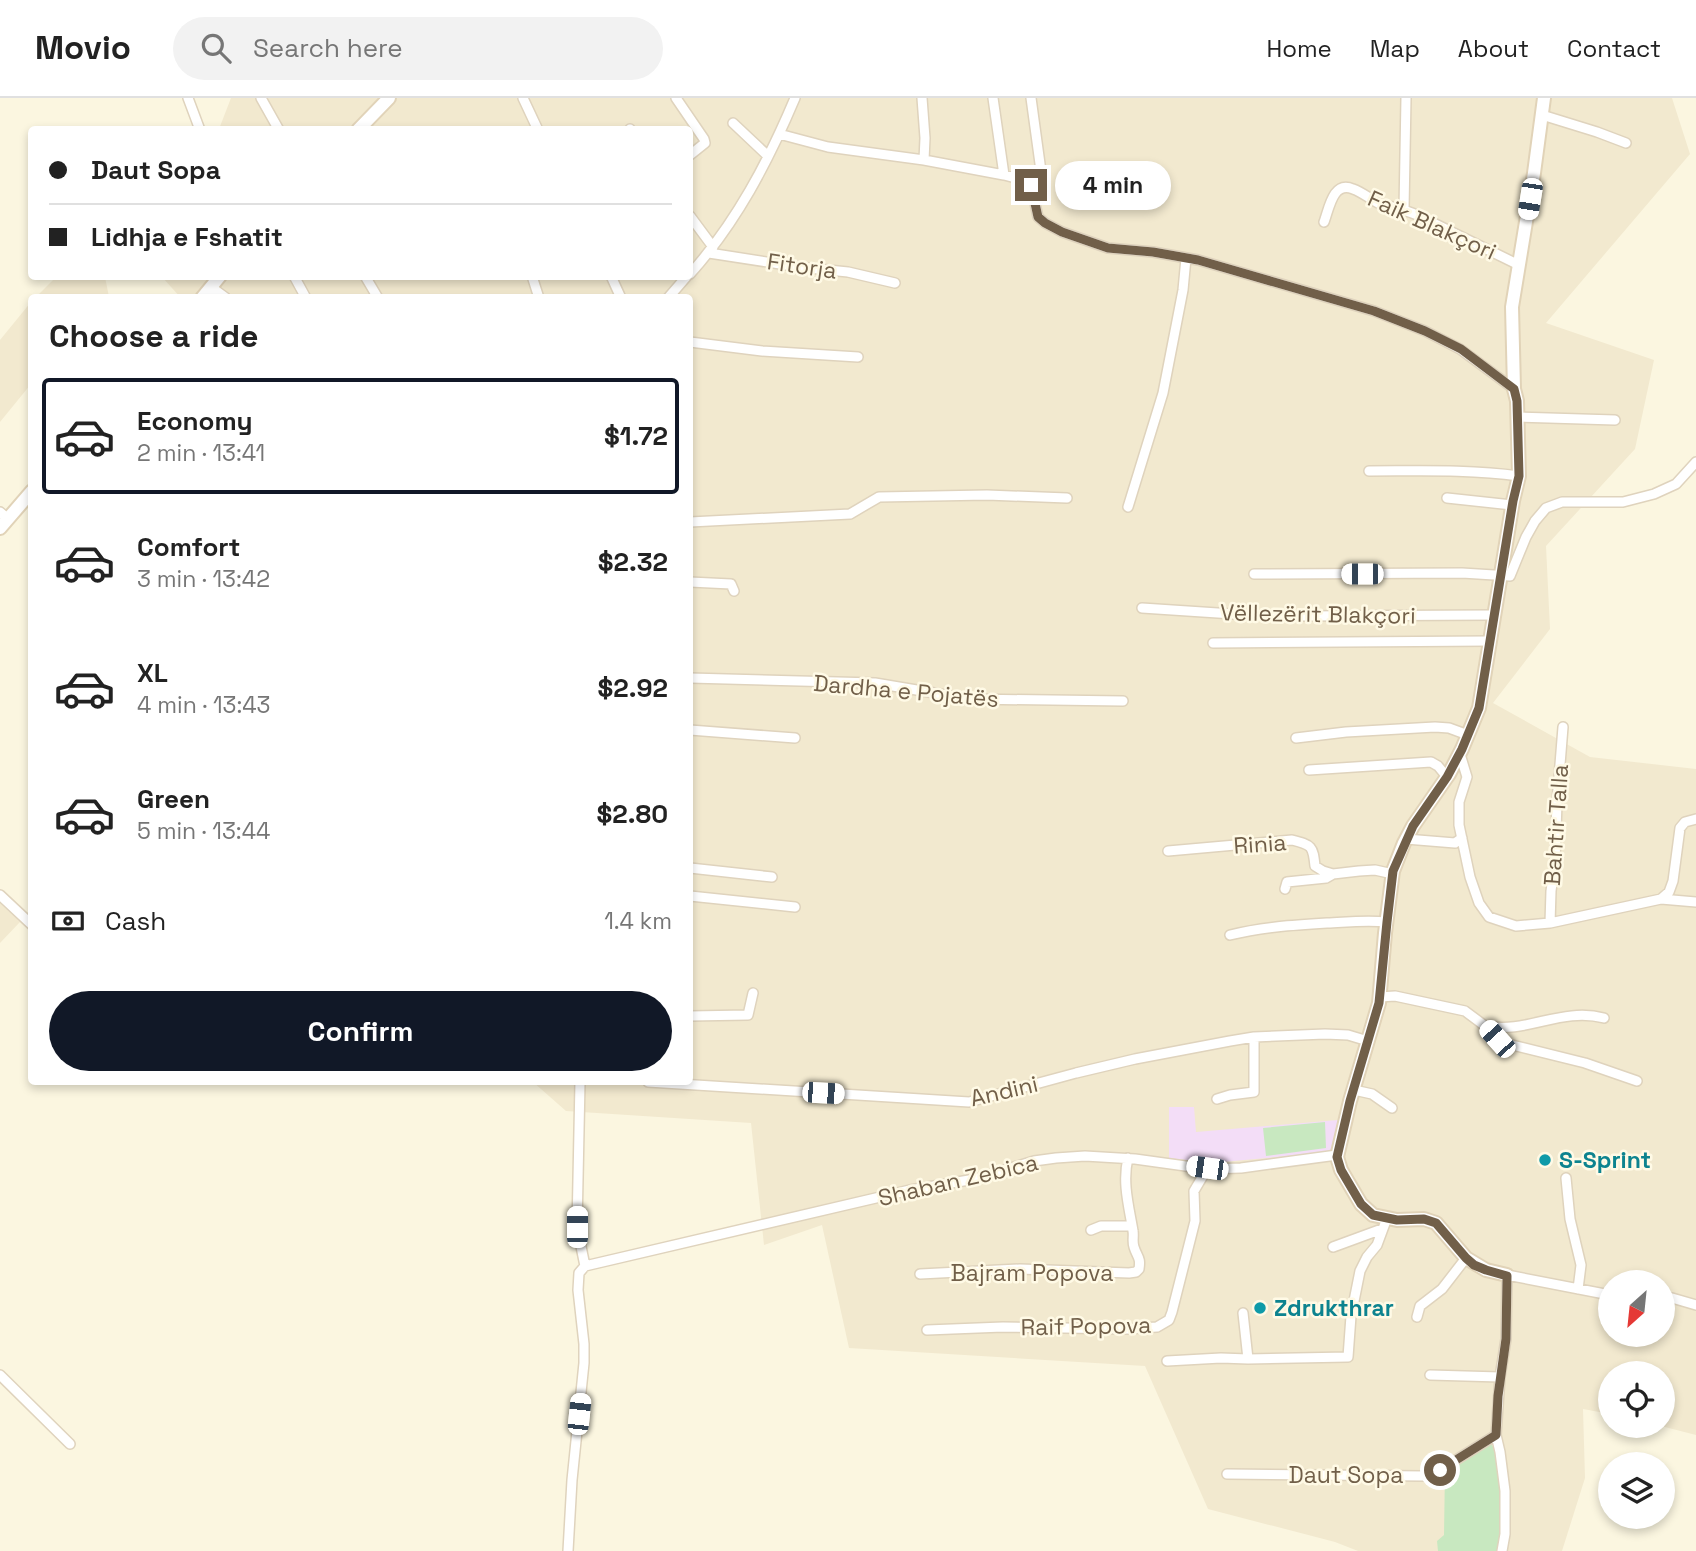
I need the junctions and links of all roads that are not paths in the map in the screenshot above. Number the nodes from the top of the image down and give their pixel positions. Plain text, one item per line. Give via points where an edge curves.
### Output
1 (188, 98) edge
2 (261, 98) edge
3 (389, 98) edge
4 (523, 98) edge
5 (676, 98) edge
6 (795, 98) edge
7 (922, 98) edge
8 (993, 98) edge
9 (1031, 98) edge
10 (1406, 98) edge
11 (1544, 98) edge
12 (1542, 115) junction
13 (733, 123) dead end
14 (198, 126) edge
15 (277, 126) edge
16 (362, 126) edge
17 (536, 126) edge
18 (779, 134) junction
19 (1626, 143) dead end
20 (693, 153) edge
21 (768, 156) junction
22 (923, 160) junction
23 (1004, 175) junction
24 (1032, 182) junction
25 (1404, 209) junction
26 (693, 221) edge
27 (1324, 222) dead end
28 (711, 250) junction
29 (1186, 258) junction
30 (1519, 265) junction
31 (693, 270) edge
32 (684, 280) edge
33 (895, 283) dead end
34 (671, 294) edge
35 (693, 342) edge
36 (858, 357) dead end
37 (1514, 389) junction
38 (1518, 417) junction
39 (1615, 420) dead end
40 (1696, 462) edge
41 (1369, 471) dead end
42 (1519, 476) junction
43 (28, 495) edge
44 (1067, 498) dead end
45 (1447, 498) dead end
46 (1512, 505) junction
47 (1128, 507) dead end
48 (3, 520) edge
49 (693, 522) edge
50 (1254, 574) dead end
51 (1500, 575) junction
52 (693, 582) edge
53 (734, 591) dead end
54 (1142, 608) dead end
55 (1494, 615) junction
56 (1490, 641) junction
57 (1213, 643) dead end
58 (693, 678) edge
59 (1123, 701) dead end
60 (1563, 727) dead end
61 (693, 730) edge
62 (1468, 735) junction
63 (795, 738) dead end
64 (1296, 738) dead end
65 (1460, 754) junction
66 (1309, 770) dead end
67 (1447, 777) junction
68 (1696, 819) edge
69 (1462, 838) junction
70 (1406, 839) junction
71 (1168, 851) dead end
72 (693, 868) edge
73 (1333, 874) junction
74 (1393, 874) junction
75 (772, 877) dead end
76 (1285, 889) dead end
77 (0, 895) edge
78 (693, 896) edge
79 (1661, 899) junction
80 (1696, 902) edge
81 (795, 907) dead end
82 (28, 921) edge
83 (1387, 922) junction
84 (1550, 923) junction
85 (1230, 935) dead end
86 (753, 993) dead end
87 (1380, 997) junction
88 (693, 1016) edge
89 (1604, 1018) dead end
90 (1485, 1026) junction
91 (1254, 1037) junction
92 (1368, 1041) junction
93 (1637, 1082) dead end
94 (693, 1084) edge
95 (580, 1085) edge
96 (1354, 1090) junction
97 (1217, 1099) dead end
98 (1392, 1108) dead end
99 (1337, 1155) junction
100 (1128, 1158) junction
101 (1207, 1168) junction
102 (1566, 1178) dead end
103 (1384, 1223) junction
104 (1132, 1226) junction
105 (1091, 1230) dead end
106 (1333, 1247) dead end
107 (1466, 1258) junction
108 (585, 1266) junction
109 (920, 1274) dead end
110 (1507, 1276) junction
111 (1578, 1289) junction
112 (1598, 1293) edge
113 (1675, 1299) edge
114 (1696, 1305) edge
115 (1243, 1313) dead end
116 (1417, 1317) dead end
117 (927, 1330) dead end
118 (1248, 1359) junction
119 (1167, 1361) dead end
120 (0, 1376) edge
121 (1430, 1376) dead end
122 (1500, 1377) junction
123 (1496, 1435) junction
124 (70, 1444) dead end
125 (1227, 1474) dead end
126 (568, 1551) edge
127 (1503, 1551) edge

1 - 14 street
2 - 15 street
3 - 16 street
4 - 17 street
5 - 20 street via 704,139
6 - 18 street
7 - 22 street
8 - 23 street
9 - 24 street via 1041,171 1041,178
10 - 25 street
11 - 12 street
12 - 19 street
12 - 30 street
13 - 21 street
18 - 21 street
18 - 22 street
21 - 28 street
22 - 23 street
23 - 24 street
24 - 29 street via 1038,217 1062,232 1108,248
25 - 27 street, Faik Blakçori via 1344,188 1334,195
25 - 30 street, Faik Blakçori
26 - 28 street
28 - 31 street
28 - 33 street, Fitorja
29 - 37 street via 1374,311 1425,331 1461,349
29 - 47 street via 1163,393
30 - 37 street via 1512,307
32 - 34 street
35 - 36 street
37 - 38 street
38 - 39 street
38 - 42 street
40 - 51 street via 1676,484 1654,494 1623,502 1562,502 1546,508 1526,537 1510,576
41 - 42 street
42 - 46 street
43 - 48 street
44 - 49 street via 878,497 850,514
45 - 46 street
46 - 51 street
50 - 51 street
51 - 55 street
52 - 53 street via 731,584
54 - 55 street, Vëllezërit Blakçori via 1273,616
55 - 56 street
56 - 57 street
56 - 62 street via 1479,708
58 - 59 street, Dardha e Pojatës via 876,683 970,699
60 - 84 street, Bahtir Talla
61 - 63 street
62 - 64 street via 1434,727
62 - 65 street
65 - 67 street
65 - 69 street via 1467,777 1458,813
66 - 67 street via 1431,762
67 - 70 street
68 - 79 street via 1680,828 1673,881
69 - 70 street via 1455,843
69 - 84 street via 1470,877 1489,917 1516,926
70 - 74 street
71 - 73 street, Rinia via 1292,840 1308,844 1315,866
72 - 75 street
73 - 74 street, Rinia via 1375,870
73 - 76 street, Rinia via 1287,882
74 - 83 street
77 - 82 street
78 - 81 street
79 - 80 street
79 - 84 street
83 - 85 street via 1287,926
83 - 87 street
86 - 88 street via 748,1015
87 - 90 street via 1406,997 1465,1011
87 - 92 street
89 - 90 street via 1582,1014 1509,1028
90 - 93 street via 1504,1042
91 - 92 street, Andini via 1325,1034
91 - 94 street, Andini via 1135,1059 969,1102
91 - 97 street via 1254,1091
92 - 96 street
95 - 108 street via 577,1227
96 - 98 street via 1372,1094
96 - 99 street
99 - 101 street, Shaban Zebica
99 - 103 street via 1361,1204
100 - 101 street, Shaban Zebica
100 - 104 street, Bajram Popova via 1125,1170
100 - 108 street, Shaban Zebica via 1034,1161 975,1179
101 - 117 street, Raif Popova via 1194,1191 1195,1221 1172,1312 1164,1324 1128,1329
102 - 111 street via 1581,1265
103 - 106 street
103 - 107 street via 1424,1219 1436,1223
103 - 118 street via 1377,1245 1360,1271 1348,1357
104 - 105 street, Bajram Popova
104 - 109 street, Bajram Popova via 1140,1263 1136,1272 1020,1269
107 - 110 street
107 - 116 street via 1442,1289 1424,1301
108 - 126 street via 579,1273 584,1363
110 - 111 street
110 - 122 street
111 - 112 street
113 - 114 street
115 - 118 street
118 - 119 street
120 - 124 street
121 - 122 street
122 - 123 street
123 - 125 street, Daut Sopa via 1424,1476
123 - 127 street via 1505,1491

